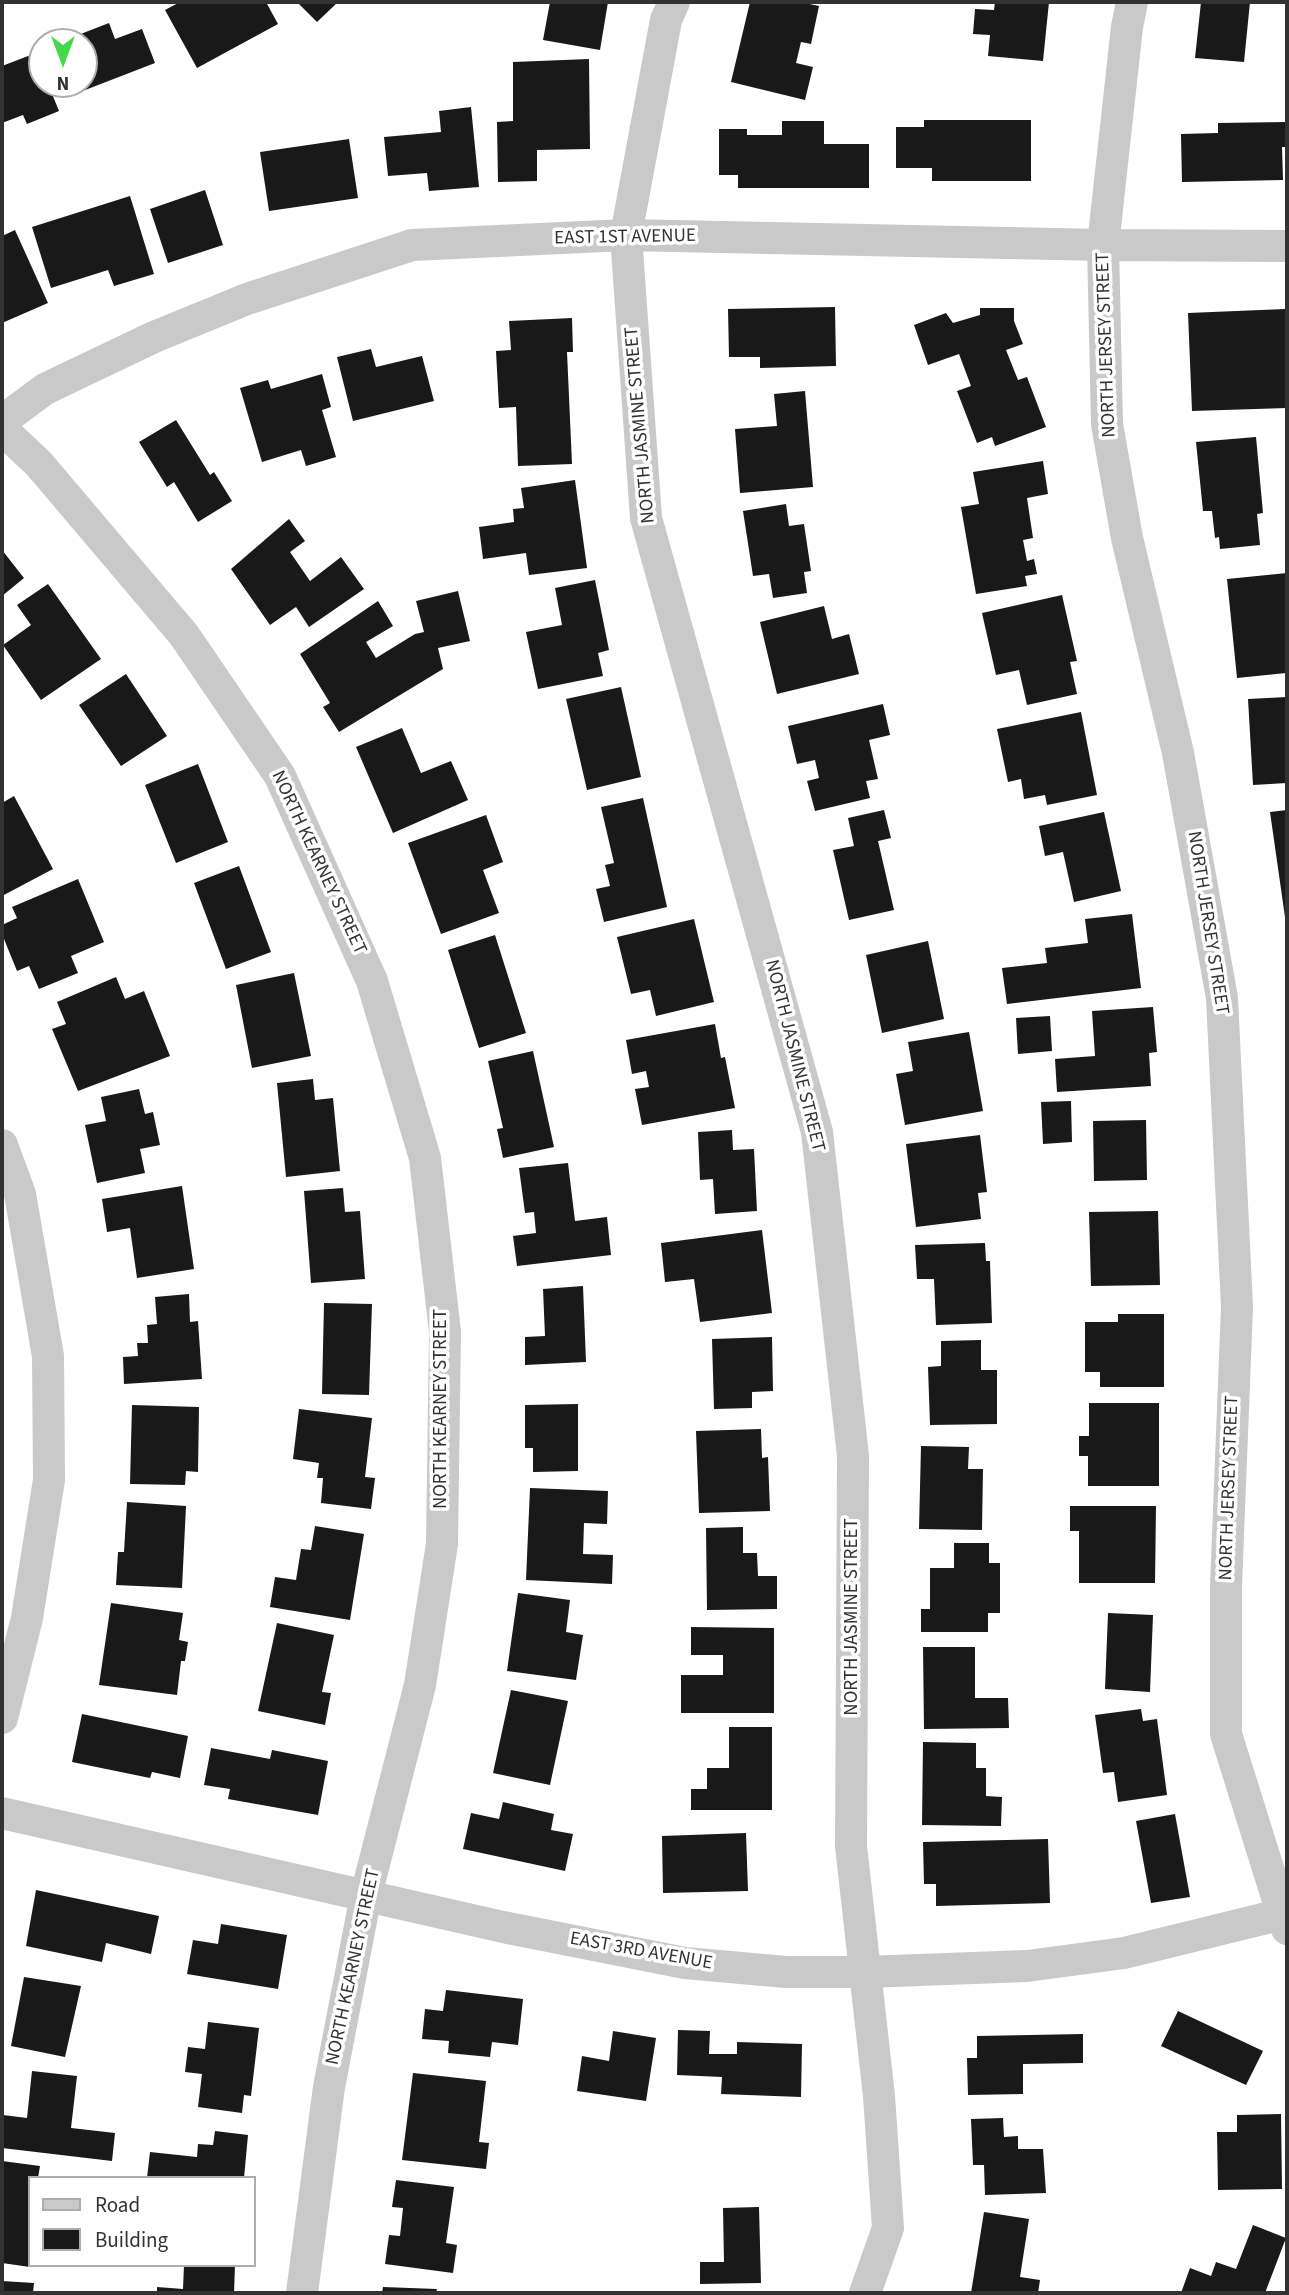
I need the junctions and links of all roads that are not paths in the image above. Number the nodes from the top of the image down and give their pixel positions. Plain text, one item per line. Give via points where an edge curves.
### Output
1 (674, 2) edge
2 (1132, 2) edge
3 (626, 235) junction
4 (1102, 245) junction
5 (1287, 246) edge
6 (2, 421) edge
7 (2, 429) edge
8 (2, 1145) edge
9 (2, 1718) edge
10 (2, 1813) edge
11 (366, 1895) junction
12 (1285, 1919) edge
13 (866, 1972) junction
14 (302, 2293) edge
15 (865, 2293) edge

1 - 3 street, NORTH JASMINE STREET via 666,20
2 - 4 street, NORTH JERSEY STREET
3 - 4 street, EAST 1ST AVENUE
3 - 6 street, EAST 1ST AVENUE via 412,245 247,299 154,337 45,389
3 - 13 street, NORTH JASMINE STREET via 646,517 817,1132 853,1456 851,1846
4 - 5 street, EAST 1ST AVENUE
4 - 12 street, NORTH JERSEY STREET via 1107,424 1127,538 1178,753 1222,998 1237,1307 1226,1586 1226,1734
7 - 11 street, NORTH KEARNEY STREET via 39,464 184,635 280,776 372,981 425,1158 445,1332 442,1544 420,1685
8 - 9 street via 20,1195 48,1356 49,1480 27,1618
10 - 11 street, EAST 3RD AVENUE
11 - 13 street, EAST 3RD AVENUE via 685,1963 786,1972
11 - 14 street, NORTH KEARNEY STREET via 329,2087
12 - 13 street, EAST 3RD AVENUE via 1124,1953 1027,1966
13 - 15 street, NORTH JASMINE STREET via 888,2228

